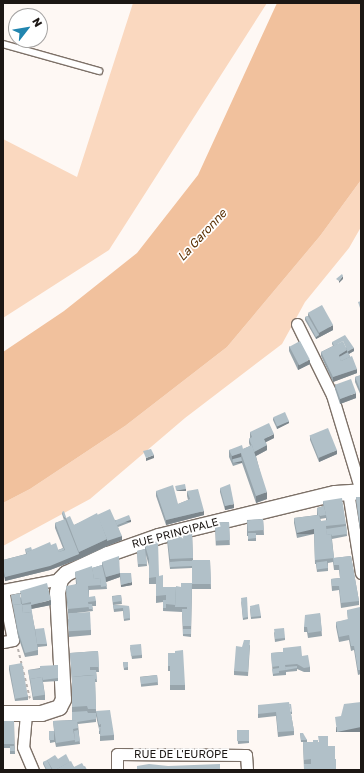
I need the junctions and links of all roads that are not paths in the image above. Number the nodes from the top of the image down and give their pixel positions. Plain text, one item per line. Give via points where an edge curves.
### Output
1 (3, 44) edge
2 (99, 71) dead end
3 (297, 324) dead end
4 (356, 491) edge
5 (361, 573) edge
6 (60, 579) junction
7 (3, 590) edge
8 (8, 641) edge
9 (3, 713) edge
10 (26, 714) junction
11 (33, 770) edge
12 (117, 770) edge
13 (246, 770) edge

1 - 2 lane
3 - 4 street via 332,396
4 - 5 street
4 - 6 street, RUE PRINCIPALE via 158,536 107,554 66,573
6 - 7 street
6 - 10 street via 57,592 63,699 59,707 51,711
7 - 8 street
9 - 10 street
10 - 11 street via 23,747
12 - 13 street, RUE DE L'EUROPE via 117,754 246,755

